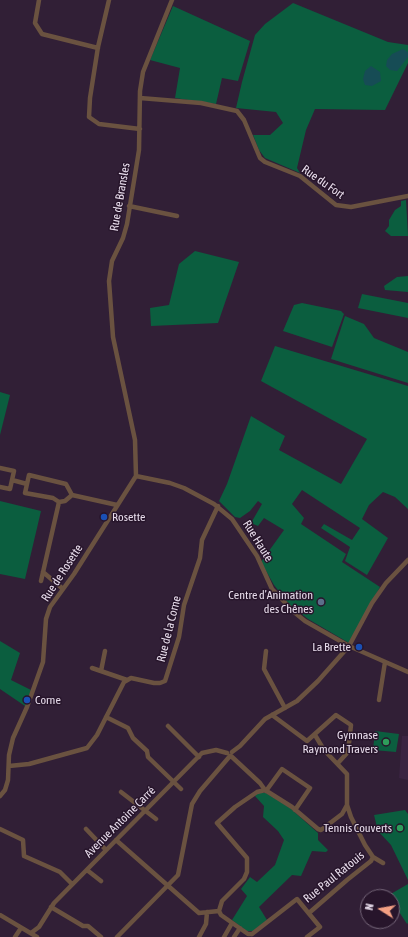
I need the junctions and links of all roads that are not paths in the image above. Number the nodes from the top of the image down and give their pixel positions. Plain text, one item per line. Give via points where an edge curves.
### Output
1 (39, 0) edge
2 (109, 0) edge
3 (172, 0) edge
4 (98, 48) junction
5 (140, 98) junction
6 (140, 129) junction
7 (408, 196) edge
8 (129, 206) junction
9 (177, 216) dead end
10 (0, 468) edge
11 (136, 476) junction
12 (12, 480) junction
13 (27, 484) junction
14 (0, 487) edge
15 (72, 495) junction
16 (59, 502) junction
17 (117, 504) junction
18 (218, 506) junction
19 (408, 560) edge
20 (43, 572) junction
21 (41, 580) dead end
22 (63, 589) junction
23 (349, 646) junction
24 (105, 651) dead end
25 (266, 651) dead end
26 (385, 662) junction
27 (92, 668) dead end
28 (101, 671) junction
29 (408, 672) edge
30 (127, 680) junction
31 (379, 700) dead end
32 (285, 708) junction
33 (272, 715) junction
34 (106, 717) junction
35 (168, 726) dead end
36 (315, 735) junction
37 (230, 754) junction
38 (199, 757) junction
39 (338, 763) junction
40 (9, 766) junction
41 (174, 782) junction
42 (260, 783) junction
43 (182, 789) dead end
44 (266, 791) junction
45 (121, 792) dead end
46 (257, 792) junction
47 (0, 796) edge
48 (347, 805) junction
49 (146, 810) junction
50 (294, 810) junction
51 (342, 814) junction
52 (351, 817) junction
53 (156, 819) dead end
54 (0, 829) edge
55 (86, 829) dead end
56 (116, 840) junction
57 (106, 850) junction
58 (374, 857) junction
59 (383, 863) dead end
60 (87, 870) junction
61 (101, 881) dead end
62 (72, 884) junction
63 (168, 885) junction
64 (51, 907) junction
65 (219, 911) junction
66 (207, 912) junction
67 (309, 913) junction
68 (0, 915) edge
69 (232, 923) junction
70 (39, 927) junction
71 (21, 928) junction
72 (240, 928) junction
73 (30, 933) junction
74 (254, 935) edge
75 (15, 937) edge
76 (38, 937) edge
77 (101, 937) edge
78 (117, 937) edge
79 (199, 937) edge
80 (224, 937) edge
81 (234, 937) edge
82 (307, 937) edge

1 - 4 street via 35,23 42,34
2 - 4 street
3 - 5 street, Rue de Bransles via 145,64
4 - 6 street via 90,98 90,117 99,124
5 - 6 street, Rue de Bransles
5 - 7 street, Rue du Fort via 202,103 237,111 244,120 260,158 300,176 336,205 352,207
6 - 8 street, Rue de Bransles
8 - 9 street
8 - 11 street, Rue de Bransles via 123,238 112,262 109,281 113,337 134,433
10 - 12 street via 14,472
11 - 17 street, Rue de Rosette
11 - 18 street, Rue Haute via 184,488
12 - 13 street
12 - 14 street via 10,489
13 - 15 street via 29,475 64,483 69,486
13 - 16 street via 25,493 53,498
15 - 16 street
15 - 17 street
16 - 20 street
17 - 22 street, Rue de Rosette
18 - 23 street, Rue Haute via 232,519 257,556 272,589 284,603 305,621
18 - 30 street, Rue de la Corne via 202,540 200,558 184,605 179,636 165,681 160,684 131,678
19 - 23 street via 379,593
20 - 21 street
20 - 22 street
22 - 40 street, Rue de Rosette via 48,613 43,662 13,738
23 - 26 street, Rue Haute
23 - 32 street via 318,681 297,701
24 - 28 street
25 - 32 street via 264,669
26 - 29 street, Rue Haute
26 - 31 street
27 - 28 street, Rue de la Corne
28 - 30 street, Rue de la Corne
30 - 34 street
32 - 33 street
33 - 36 street via 304,740 307,741
33 - 37 street
34 - 40 street via 94,741 87,748 30,764
34 - 41 street via 128,728 133,738 147,751 148,757
35 - 38 street
36 - 39 street, Rue Paul Ratouis via 324,750
36 - 39 street via 336,715 351,725 348,752
37 - 38 street, Avenue Antoine Carré via 209,750
37 - 42 street
37 - 63 street via 200,790 192,804 178,875
38 - 41 street, Avenue Antoine Carré
39 - 48 street, Rue Paul Ratouis via 347,774
40 - 47 street, Rue de Rosette via 8,780
41 - 43 street
41 - 49 street, Avenue Antoine Carré
42 - 44 street
42 - 46 street
44 - 46 street
44 - 50 street
44 - 50 street via 282,769 310,788
45 - 49 street
46 - 65 street via 217,823 247,858 244,879 222,901
48 - 51 street
48 - 52 street, Rue Paul Ratouis
49 - 53 street
49 - 56 street, Avenue Antoine Carré
50 - 51 street via 320,830
51 - 52 street
52 - 58 street, Rue Paul Ratouis
54 - 62 street via 23,840 24,856 60,872
55 - 57 street
56 - 57 street, Avenue Antoine Carré
56 - 63 street
57 - 60 street, Avenue Antoine Carré
58 - 59 street, Rue Paul Ratouis
58 - 67 street, Rue Paul Ratouis
60 - 61 street
60 - 62 street, Avenue Antoine Carré
62 - 64 street, Avenue Antoine Carré
63 - 66 street via 199,913
63 - 78 street
64 - 70 street, Avenue Antoine Carré
64 - 77 street via 83,926 88,926
65 - 66 street
65 - 69 street
66 - 79 street via 206,924
67 - 74 street, Rue Paul Ratouis via 297,899
67 - 82 street via 320,927
68 - 71 street
69 - 72 street
69 - 80 street
70 - 73 street, Avenue Antoine Carré
70 - 76 street
71 - 73 street
71 - 75 street
72 - 74 street
72 - 81 street
73 - 76 street

